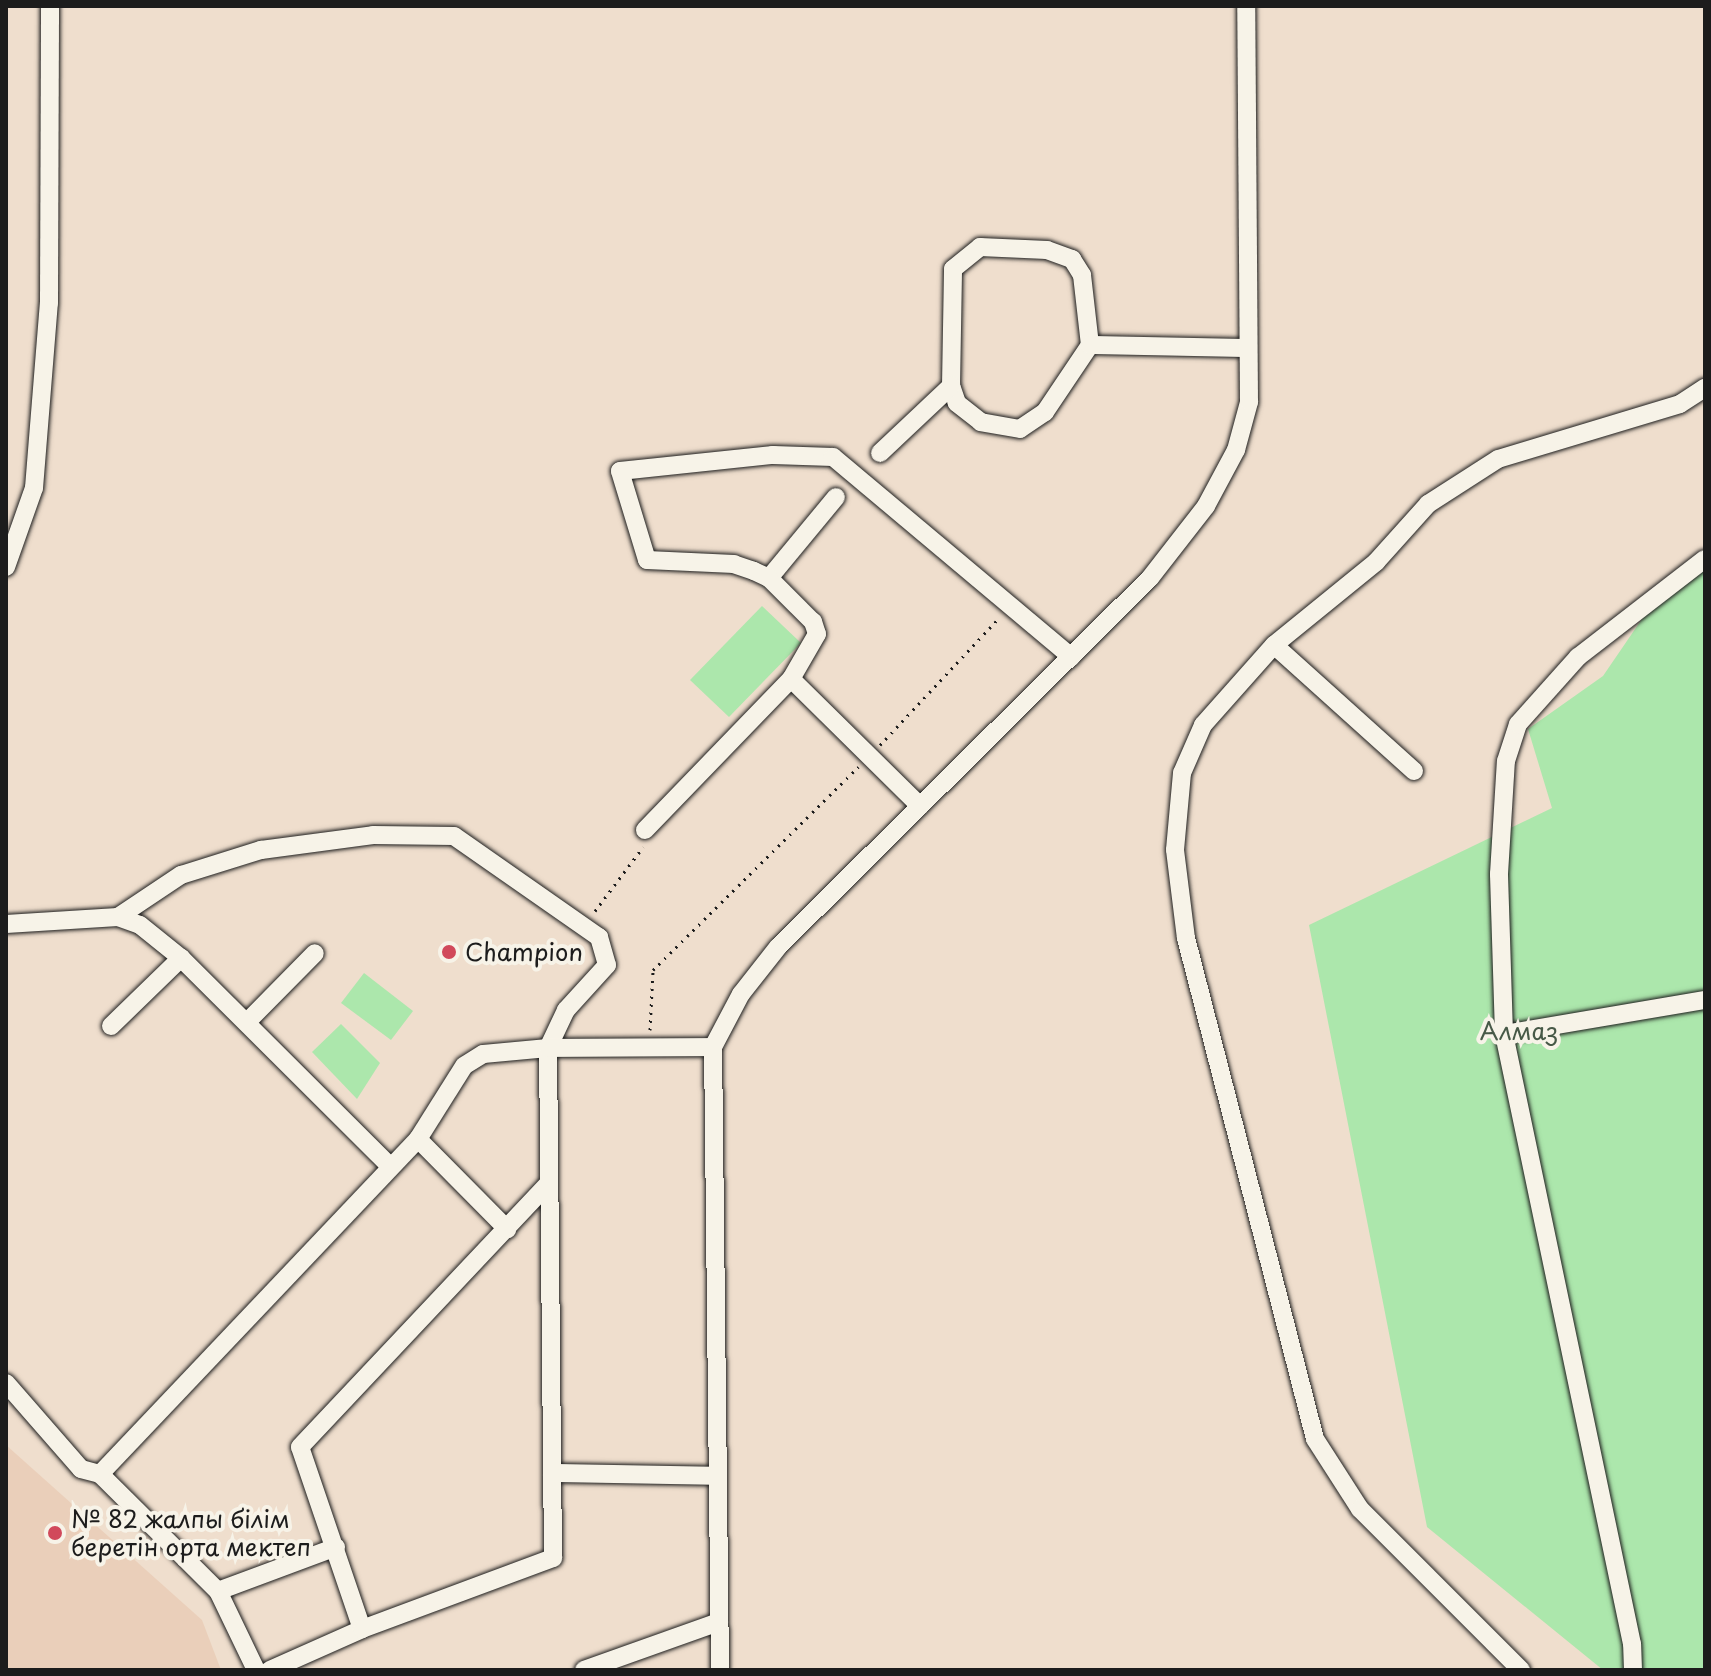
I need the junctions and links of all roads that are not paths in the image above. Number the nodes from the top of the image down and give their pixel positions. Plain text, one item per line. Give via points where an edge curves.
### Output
1 (50, 6) edge
2 (1246, 6) edge
3 (1090, 345) junction
4 (1248, 348) junction
5 (951, 386) junction
6 (1705, 388) edge
7 (880, 453) dead end
8 (836, 497) dead end
9 (1705, 559) edge
10 (6, 567) edge
11 (769, 578) junction
12 (1274, 645) junction
13 (1071, 657) junction
14 (791, 679) junction
15 (1414, 771) dead end
16 (920, 806) junction
17 (645, 830) road end
18 (118, 917) junction
19 (6, 924) edge
20 (315, 953) dead end
21 (181, 958) junction
22 (1705, 1000) edge
23 (248, 1021) junction
24 (111, 1026) dead end
25 (1504, 1034) junction
26 (713, 1047) junction
27 (548, 1048) junction
28 (418, 1139) junction
29 (391, 1167) junction
30 (549, 1183) junction
31 (507, 1229) junction
32 (6, 1383) edge
33 (552, 1473) junction
34 (100, 1474) junction
35 (718, 1476) junction
36 (336, 1547) junction
37 (218, 1591) junction
38 (719, 1622) junction
39 (362, 1629) junction
40 (256, 1670) edge
41 (270, 1670) edge
42 (584, 1670) edge
43 (720, 1670) edge
44 (1521, 1670) edge
45 (1633, 1670) edge

1 - 10 street via 49,303 34,488
2 - 4 street
3 - 4 street
3 - 5 street via 1045,412 1020,429 981,422 957,403
3 - 5 street via 1082,275 1072,259 1047,250 980,247 953,269
4 - 13 street via 1249,402 1236,450 1206,506 1150,578
5 - 7 street
6 - 12 street via 1680,404 1498,459 1428,504 1376,562
8 - 11 street
9 - 25 street via 1578,657 1518,724 1506,761 1499,874
11 - 13 street via 734,564 647,560 620,471 773,455 833,457
11 - 14 street via 813,622 817,634
12 - 15 street
12 - 44 street via 1203,725 1182,773 1175,850 1186,938 1315,1439 1360,1509
13 - 16 street
14 - 16 street
14 - 17 street
16 - 26 street via 778,947 741,994
18 - 19 street
18 - 21 street via 140,925
18 - 27 street via 181,875 261,850 373,835 454,836 599,937 607,965 566,1010
20 - 23 street
21 - 23 street
21 - 24 street
22 - 25 street
23 - 29 street
25 - 45 street via 1632,1644
26 - 27 street
26 - 35 street
27 - 28 street via 483,1054 464,1066
27 - 30 street
28 - 29 street
28 - 31 street
29 - 34 street
30 - 31 street
30 - 33 street
31 - 36 street via 300,1447
32 - 34 street via 81,1469
33 - 35 street
33 - 39 street via 553,1558
34 - 37 street
35 - 38 street
36 - 37 street
36 - 39 street
37 - 40 street
38 - 42 street
38 - 43 street
39 - 41 street

